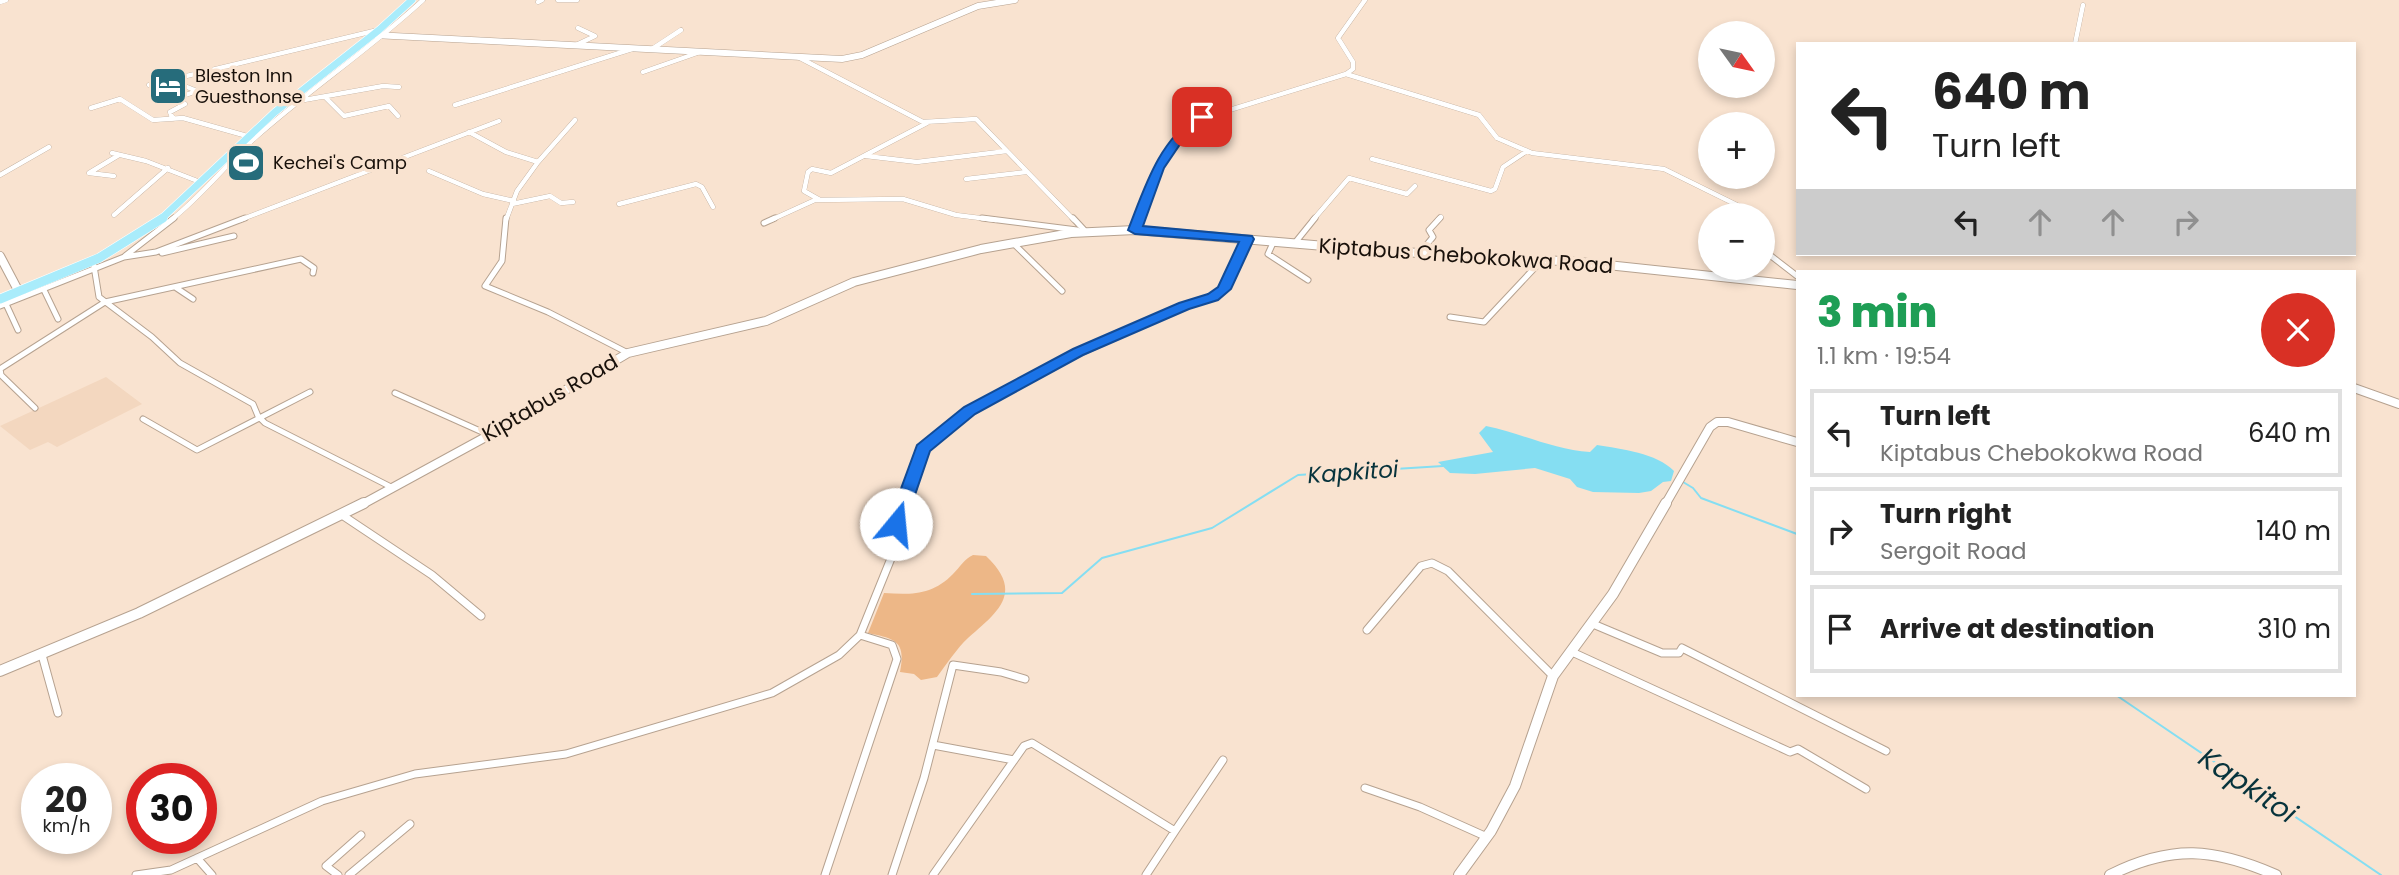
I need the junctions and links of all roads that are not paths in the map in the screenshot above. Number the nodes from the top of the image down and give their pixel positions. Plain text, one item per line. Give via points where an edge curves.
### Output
1 (6, 0) edge
2 (412, 0) edge
3 (423, 0) edge
4 (558, 0) edge
5 (577, 0) edge
6 (1015, 0) edge
7 (1365, 0) edge
8 (0, 2) edge
9 (2082, 5) dead end
10 (578, 28) dead end
11 (681, 30) dead end
12 (383, 32) junction
13 (2075, 42) edge
14 (576, 45) junction
15 (634, 48) junction
16 (652, 50) junction
17 (700, 52) junction
18 (797, 56) junction
19 (643, 72) dead end
20 (1346, 74) junction
21 (149, 85) dead end
22 (187, 87) dead end
23 (399, 87) dead end
24 (326, 98) junction
25 (287, 103) junction
26 (300, 103) junction
27 (455, 105) dead end
28 (91, 108) dead end
29 (398, 116) dead end
30 (173, 119) junction
31 (575, 120) dead end
32 (499, 121) dead end
33 (927, 123) junction
34 (469, 132) junction
35 (247, 136) junction
36 (49, 147) dead end
37 (1007, 151) junction
38 (1527, 151) junction
39 (112, 153) dead end
40 (119, 155) junction
41 (864, 155) junction
42 (1373, 159) dead end
43 (538, 162) junction
44 (168, 168) junction
45 (429, 171) dead end
46 (1026, 172) junction
47 (0, 175) edge
48 (114, 176) dead end
49 (966, 179) dead end
50 (200, 182) junction
51 (1415, 186) dead end
52 (820, 200) junction
53 (573, 202) dead end
54 (513, 203) junction
55 (1733, 203) edge
56 (619, 204) dead end
57 (713, 207) dead end
58 (114, 215) dead end
59 (1441, 217) dead end
60 (764, 223) dead end
61 (1135, 230) junction
62 (1086, 232) junction
63 (234, 236) dead end
64 (1247, 239) junction
65 (1013, 243) junction
66 (1273, 243) junction
67 (1294, 244) junction
68 (1420, 253) junction
69 (144, 255) junction
70 (0, 256) edge
71 (124, 257) junction
72 (1542, 260) junction
73 (1775, 260) edge
74 (94, 265) junction
75 (313, 273) dead end
76 (1796, 275) edge
77 (1308, 280) dead end
78 (1796, 285) edge
79 (175, 287) junction
80 (44, 290) junction
81 (1062, 291) dead end
82 (19, 292) junction
83 (193, 299) dead end
84 (105, 302) junction
85 (2, 303) edge
86 (1450, 317) dead end
87 (58, 318) dead end
88 (18, 330) dead end
89 (628, 353) junction
90 (2356, 389) edge
91 (310, 392) dead end
92 (394, 393) dead end
93 (2399, 404) edge
94 (35, 408) dead end
95 (143, 419) dead end
96 (259, 419) junction
97 (489, 435) junction
98 (1796, 442) edge
99 (393, 488) junction
100 (341, 514) junction
101 (481, 616) dead end
102 (1593, 624) junction
103 (1367, 630) dead end
104 (860, 635) junction
105 (1572, 652) junction
106 (42, 655) junction
107 (0, 671) edge
108 (1553, 676) junction
109 (1025, 679) dead end
110 (58, 713) dead end
111 (933, 745) junction
112 (1886, 751) dead end
113 (1014, 760) junction
114 (1223, 760) dead end
115 (1364, 788) dead end
116 (1866, 789) dead end
117 (410, 824) dead end
118 (1175, 831) junction
119 (361, 835) dead end
120 (1487, 837) junction
121 (197, 858) junction
122 (136, 875) edge
123 (212, 875) edge
124 (338, 875) edge
125 (349, 875) edge
126 (825, 875) edge
127 (892, 875) edge
128 (933, 875) edge
129 (1146, 875) edge
130 (1460, 875) edge
131 (2110, 875) edge
132 (2276, 875) edge

1 - 8 street
2 - 12 main road
3 - 12 street
4 - 5 street
6 - 18 street via 978,6 853,58
7 - 20 street via 1338,38 1354,65
9 - 13 street
10 - 14 street via 595,36
11 - 16 street
12 - 14 street
12 - 21 street
12 - 25 main road
12 - 26 street
14 - 15 street
15 - 16 street
15 - 27 street
16 - 17 street
17 - 18 street
17 - 19 street
18 - 33 street
20 - 38 street via 1479,115 1497,138
20 - 61 street via 1194,121 1158,168
22 - 30 street via 197,91 177,98 185,104 170,111
23 - 24 street
24 - 26 street
24 - 29 street via 344,116 388,106
25 - 26 street
25 - 35 main road
26 - 71 street via 256,137 188,207
28 - 30 street via 121,99 153,120
30 - 35 street via 196,120
31 - 43 street
32 - 34 street
33 - 37 street via 972,118
33 - 41 street
34 - 43 street via 506,152
34 - 69 street
35 - 50 main road
36 - 47 street
37 - 41 street via 917,162
37 - 46 street
38 - 42 street via 1503,167 1491,191
38 - 55 street via 1664,169
39 - 40 street
40 - 44 street
40 - 48 street via 89,173
41 - 52 street via 831,173 808,172 804,191
43 - 54 street
44 - 50 street
44 - 58 street
45 - 54 street
46 - 49 street
46 - 62 street
50 - 74 main road via 154,224
51 - 67 street via 1407,194 1349,178
52 - 60 street
52 - 62 street via 903,199 956,215
53 - 54 street via 561,203 550,196
54 - 89 street via 506,215 502,261 485,286
56 - 57 street via 696,184
59 - 68 street via 1429,230 1433,235
61 - 62 street, Kiptabus Road
61 - 64 street, Kiptabus Chebokokwa Road
62 - 65 street, Kiptabus Road
63 - 69 street
64 - 66 street, Kiptabus Chebokokwa Road
64 - 104 street via 1219,294 1078,352 970,410 922,448 899,515 894,551
65 - 81 street
65 - 89 street, Kiptabus Road via 854,282 766,321
66 - 67 street, Kiptabus Chebokokwa Road
66 - 77 street via 1268,254
67 - 68 street, Kiptabus Chebokokwa Road
68 - 72 street, Kiptabus Chebokokwa Road
69 - 71 street
70 - 82 street
71 - 74 street
72 - 78 street, Kiptabus Chebokokwa Road
72 - 86 street via 1484,322
73 - 76 street
74 - 80 street
74 - 82 main road
74 - 84 street via 96,291
75 - 79 street via 314,268 301,259
79 - 83 street
79 - 84 street
80 - 85 street
80 - 87 street
82 - 85 main road
84 - 94 street via 0,369
84 - 96 street via 180,363 253,404
85 - 88 street
89 - 97 street, Kiptabus Road
90 - 93 street
91 - 96 street
92 - 97 street
95 - 96 street via 197,450
96 - 99 street
97 - 99 street, Kiptabus Road
98 - 102 street via 1728,422 1713,425
99 - 100 street, Kiptabus Road
100 - 101 street via 432,575
100 - 106 street, Kiptabus Road
102 - 105 street
102 - 112 street via 1662,653 1679,653 1682,648
103 - 108 street via 1421,566 1436,564 1448,570
104 - 121 street via 839,654 772,693 566,754 415,774 322,802
104 - 126 street via 892,645 897,659
105 - 108 street
105 - 116 street via 1790,752 1798,749
106 - 107 street, Kiptabus Road
106 - 110 street
108 - 120 street via 1523,767
109 - 111 street via 953,665
111 - 113 street
111 - 127 street
113 - 118 street via 1032,743
113 - 128 street
114 - 118 street
115 - 120 street
117 - 125 street
118 - 129 street
119 - 124 street via 326,866
120 - 130 street
121 - 122 street via 171,870
121 - 123 street
131 - 132 street via 2131,863 2200,850

